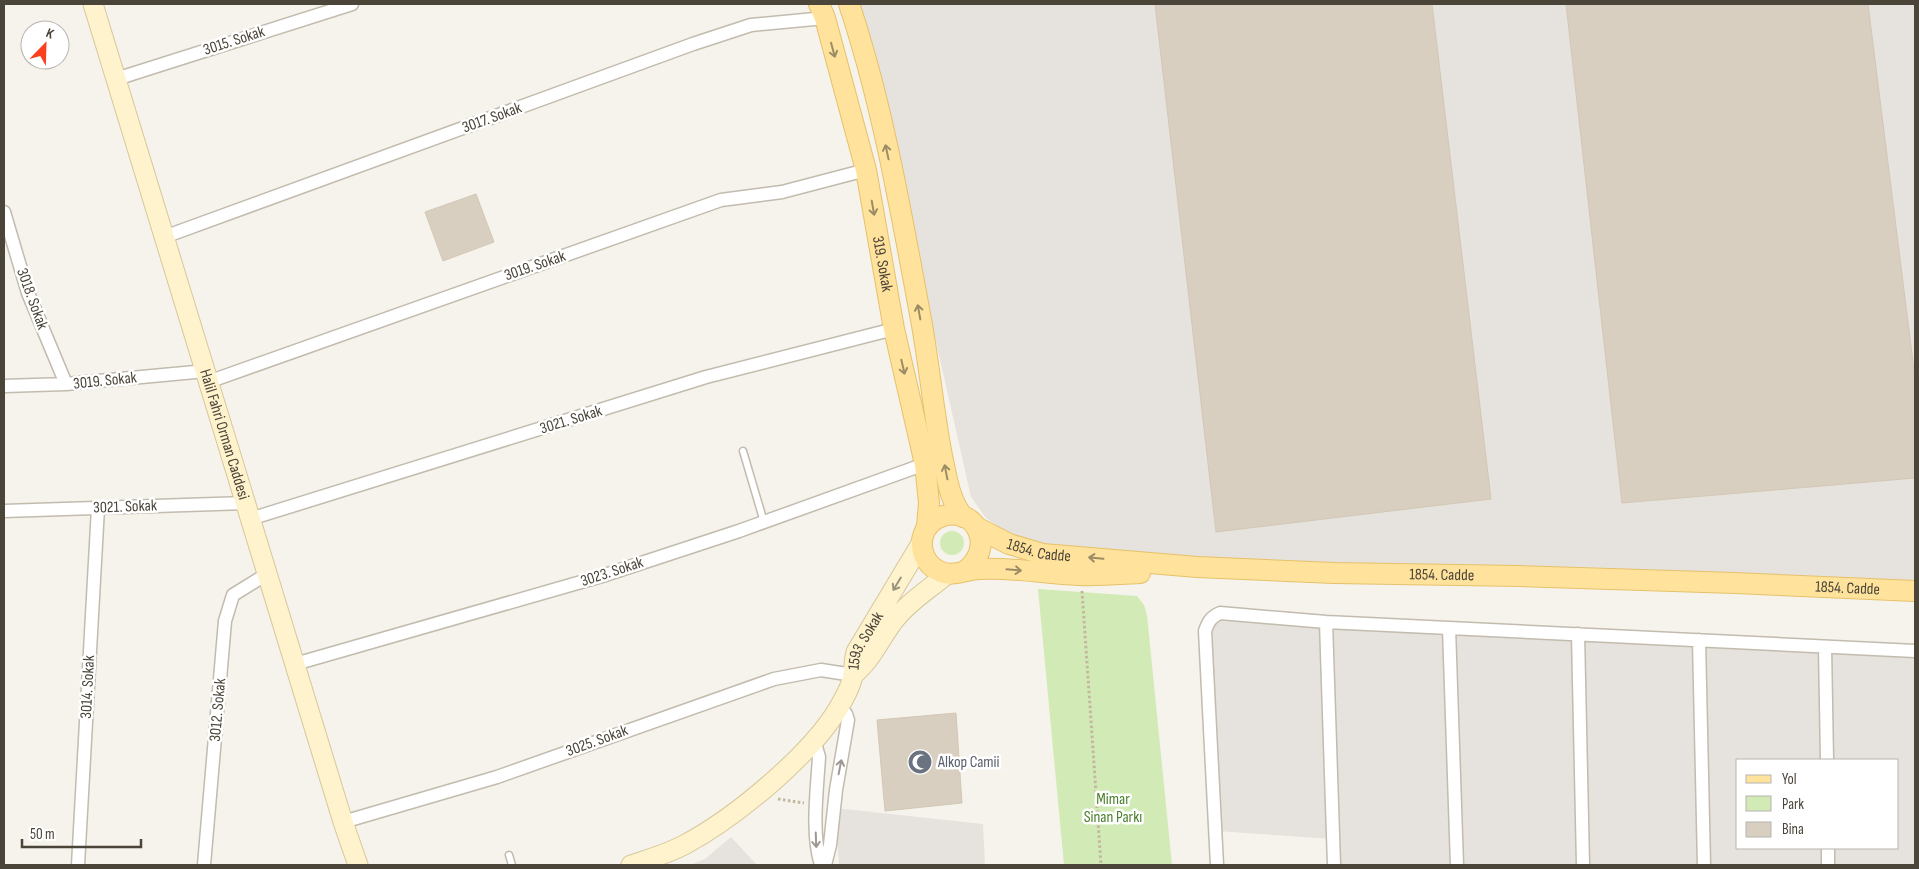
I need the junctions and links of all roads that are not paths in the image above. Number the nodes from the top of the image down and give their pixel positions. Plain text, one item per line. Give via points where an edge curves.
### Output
1 (93, 4) edge
2 (352, 4) edge
3 (849, 4) edge
4 (822, 11) edge
5 (116, 79) junction
6 (866, 170) junction
7 (4, 212) edge
8 (164, 237) junction
9 (894, 329) junction
10 (207, 376) junction
11 (66, 384) junction
12 (4, 386) edge
13 (743, 450) dead end
14 (925, 464) junction
15 (98, 508) junction
16 (4, 511) edge
17 (248, 511) junction
18 (764, 522) junction
19 (970, 522) junction
20 (924, 535) junction
21 (1197, 567) junction
22 (956, 572) junction
23 (267, 574) junction
24 (1915, 591) edge
25 (1326, 622) junction
26 (1449, 628) junction
27 (1578, 634) junction
28 (1698, 640) junction
29 (1825, 647) junction
30 (1915, 651) edge
31 (295, 664) junction
32 (853, 674) junction
33 (839, 706) junction
34 (811, 744) junction
35 (1827, 759) edge
36 (836, 790) junction
37 (817, 792) junction
38 (343, 822) junction
39 (1828, 849) edge
40 (509, 855) dead end
41 (78, 865) edge
42 (204, 865) edge
43 (358, 865) edge
44 (512, 865) edge
45 (631, 865) edge
46 (820, 865) edge
47 (825, 865) edge
48 (1217, 865) edge
49 (1334, 865) edge
50 (1457, 865) edge
51 (1583, 865) edge
52 (1704, 865) edge
53 (1828, 865) edge

1 - 5 main road, Halil Fahri Orman Caddesi
2 - 5 street, 3015. Sokak
19 -> 3 main road, 319. Sokak via 954,504 949,487 896,190 866,56
4 -> 6 main road, 319. Sokak
4 - 8 street, 3017. Sokak via 751,25 693,44
5 - 8 main road, Halil Fahri Orman Caddesi
6 -> 9 main road, 319. Sokak
6 - 10 street, 3019. Sokak via 782,192 721,200
7 - 11 street, 3018. Sokak via 28,293
8 - 10 main road, Halil Fahri Orman Caddesi
9 -> 14 main road, 319. Sokak
9 - 17 street, 3021. Sokak via 706,377
10 - 11 street, 3019. Sokak
10 - 17 main road, Halil Fahri Orman Caddesi
11 - 12 street, 3019. Sokak
13 - 18 lane
14 - 18 street, 3023. Sokak
14 - 20 main road, 319. Sokak via 929,503
15 - 16 street, 3021. Sokak
15 - 17 street, 3021. Sokak
15 - 41 street, 3014. Sokak
17 - 23 main road, Halil Fahri Orman Caddesi
18 - 31 street, 3023. Sokak via 602,576
19 - 20 main road via 946,515 938,518
21 -> 19 main road, 1854. Cadde via 1043,554 1009,544
19 - 22 main road via 981,542 979,556 974,565
20 - 22 main road via 922,551 931,566 938,571
20 -> 32 main road, 1593. Sokak via 856,652
22 -> 21 main road via 978,568 1081,576 1152,573
21 - 24 main road, 1854. Cadde
22 - 32 main road, 1593. Sokak via 898,615 868,660
23 - 31 main road, Halil Fahri Orman Caddesi
23 - 42 street, 3012. Sokak via 233,596 225,622
25 - 26 street
25 - 48 street via 1227,612 1213,616 1208,622 1205,631
25 - 49 street
26 - 27 street
26 - 50 street
27 - 28 street
27 - 51 street
28 - 29 street
28 - 52 street
29 - 30 street
29 - 35 street
31 - 38 main road, Halil Fahri Orman Caddesi
32 - 33 main road
32 - 38 street, 3025. Sokak via 821,670 774,679 497,777
33 - 34 main road
36 -> 33 street via 848,720
34 - 37 street via 816,747 819,757
34 - 45 main road via 759,793 701,835 664,854
36 - 37 street via 828,799
36 - 47 street
37 -> 46 street via 816,834
38 - 43 main road, Halil Fahri Orman Caddesi
39 - 53 street
40 - 44 lane

